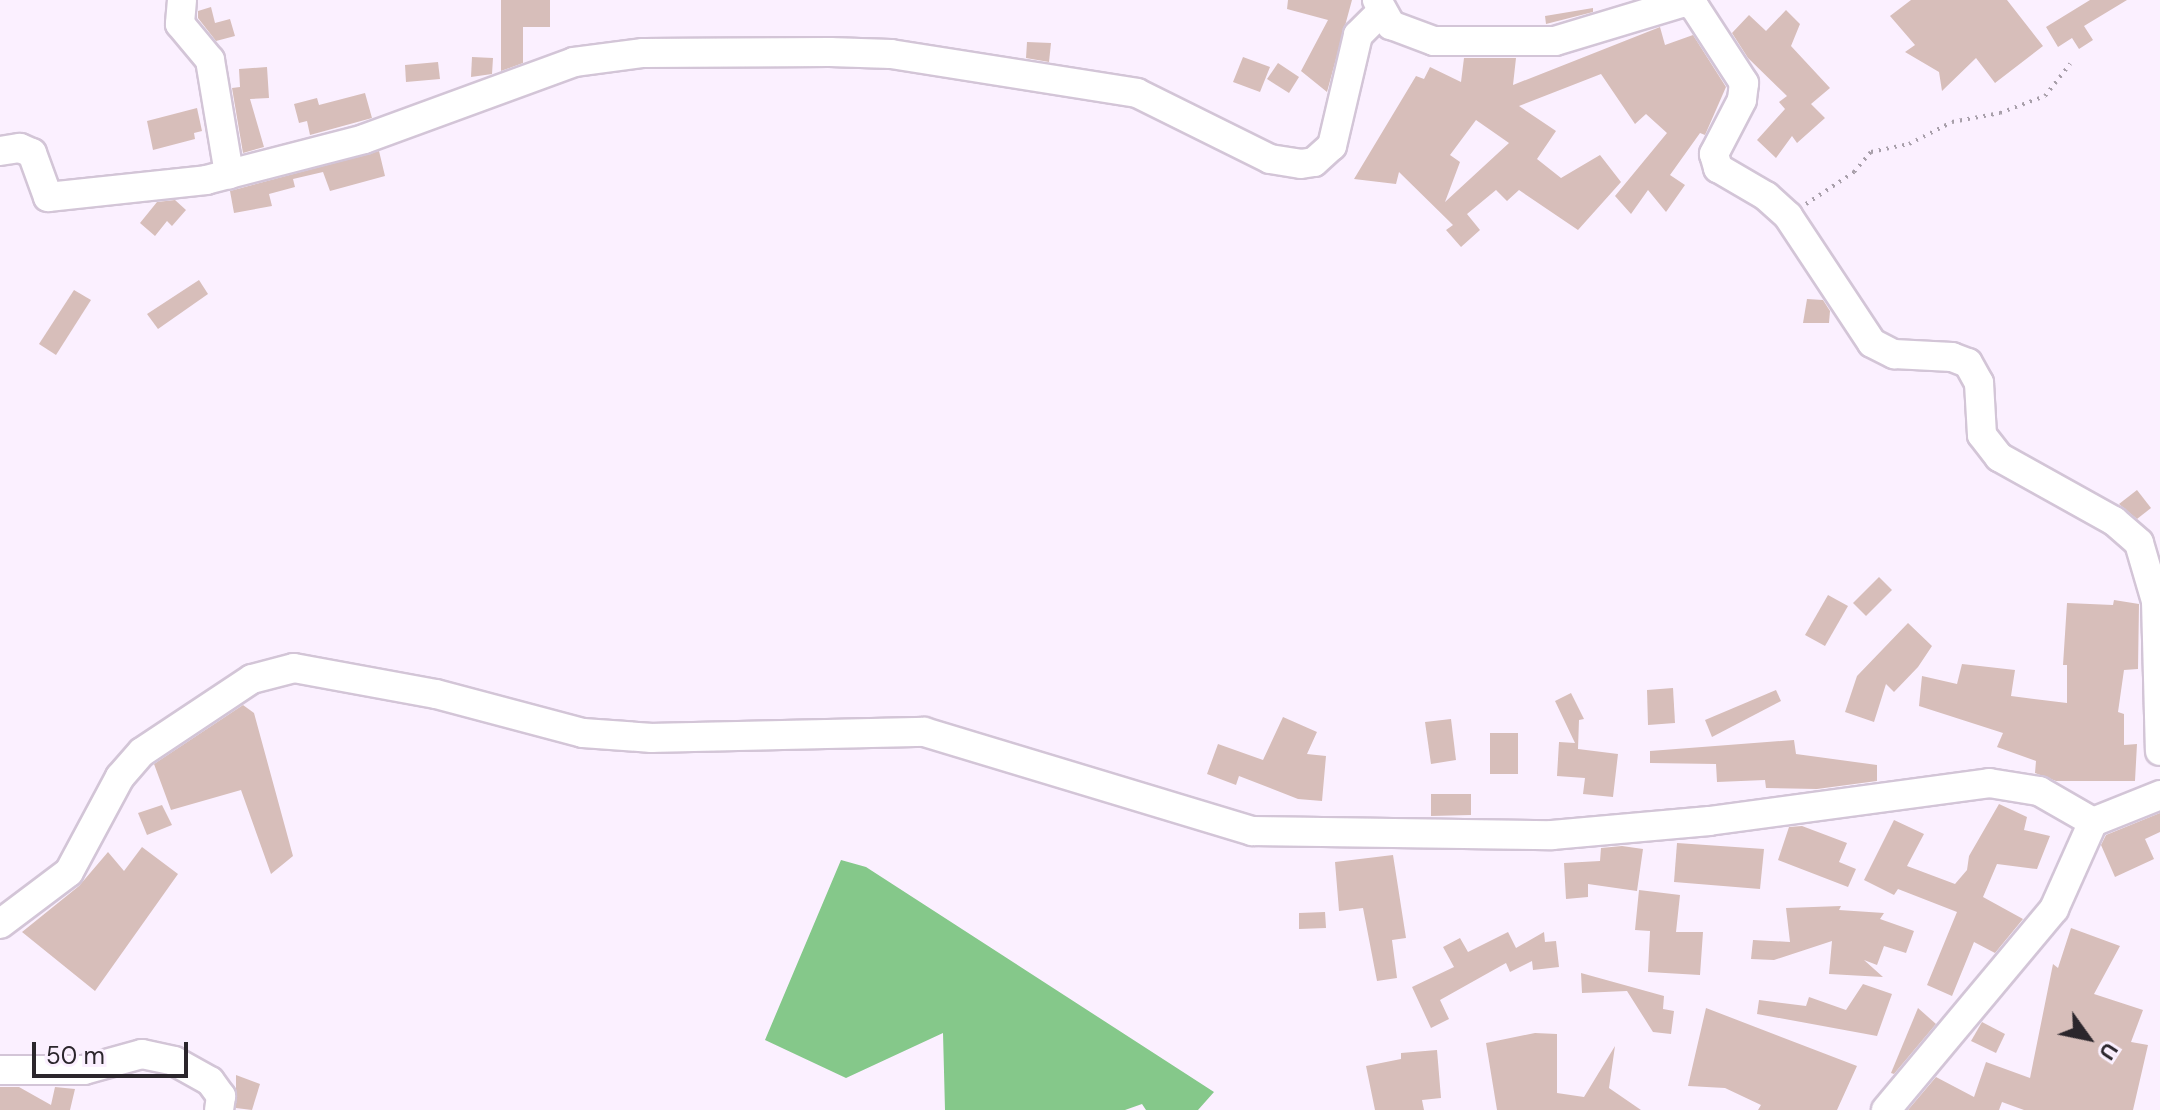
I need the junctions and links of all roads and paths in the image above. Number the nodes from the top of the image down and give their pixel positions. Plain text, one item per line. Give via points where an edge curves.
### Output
1 (182, 0) edge
2 (1378, 6) edge
3 (2070, 64) dead end
4 (0, 151) edge
5 (229, 174) junction
6 (1788, 216) junction
7 (2160, 751) edge
8 (2160, 795) edge
9 (2093, 822) junction
10 (0, 924) edge
11 (0, 1070) edge
12 (219, 1110) edge
13 (1886, 1110) edge

1 - 5 street via 180,24 210,60
2 - 5 street via 1358,35 1332,146 1314,162 1301,164 1270,159 1137,93 891,54 643,53 574,62 438,115
2 - 6 street via 1391,25 1422,39 1539,42 1690,3 1744,83 1714,163
3 - 6 path via 2045,96 2000,113 1952,122 1909,144 1871,152 1854,172
4 - 5 street via 32,153 42,191 53,198
6 - 7 street via 1872,343 1894,354 1952,357 1968,363 1979,383 1982,435 1989,447 2114,521 2139,543 2156,601
8 - 9 street
9 - 10 street via 2039,791 1989,783 1709,821 1552,835 1252,831 932,734 856,730 652,738 583,733 436,694 294,668 267,672 239,686 142,752 120,777 69,872
9 - 13 street via 2054,909
11 - 12 street via 84,1070 142,1054 174,1061 210,1081 221,1096

